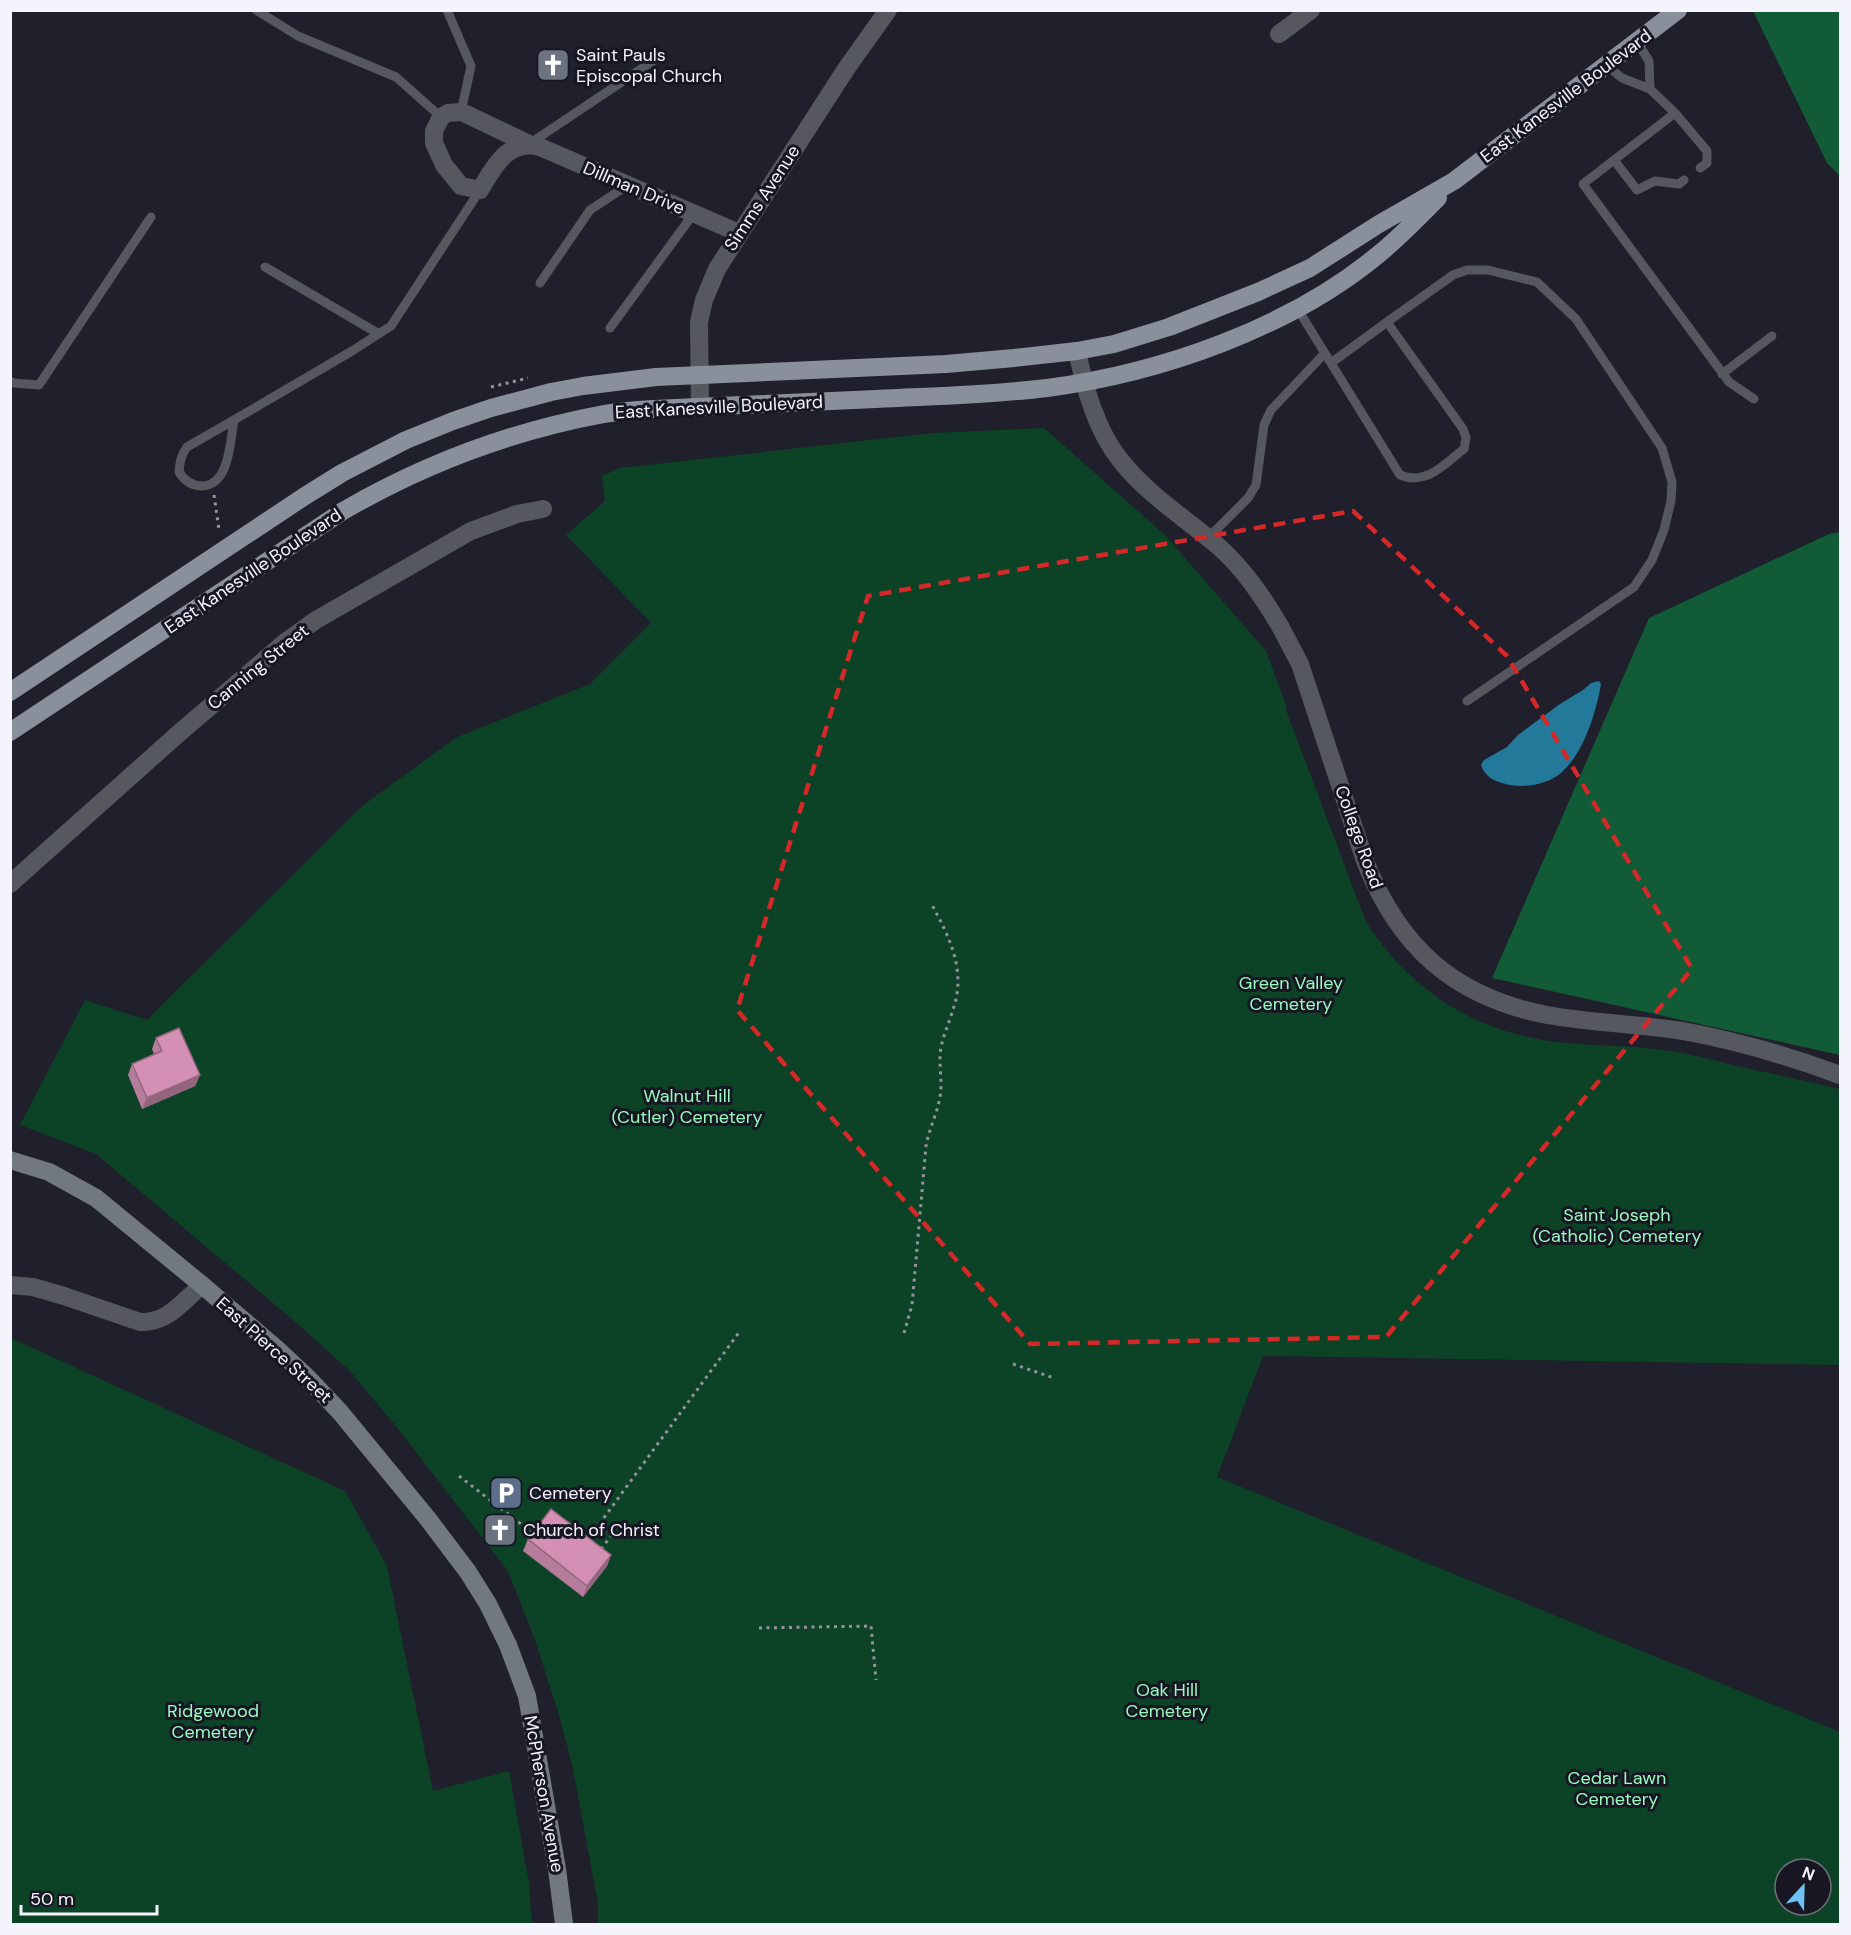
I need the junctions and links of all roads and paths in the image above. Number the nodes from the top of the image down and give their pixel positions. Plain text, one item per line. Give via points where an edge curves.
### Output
1 (256, 10) edge
2 (447, 10) edge
3 (888, 10) edge
4 (1311, 10) edge
5 (1678, 10) edge
6 (1279, 34) dead end
7 (1637, 42) junction
8 (662, 55) dead end
9 (1606, 65) junction
10 (1650, 89) junction
11 (461, 112) junction
12 (1675, 113) junction
13 (441, 117) junction
14 (529, 144) junction
15 (1614, 160) junction
16 (1700, 168) dead end
17 (1684, 180) dead end
18 (1454, 181) junction
19 (628, 185) junction
20 (480, 190) junction
21 (694, 213) junction
22 (151, 217) dead end
23 (739, 233) junction
24 (265, 267) dead end
25 (540, 283) dead end
26 (1297, 308) junction
27 (1387, 322) junction
28 (610, 328) dead end
29 (379, 334) junction
30 (1772, 336) dead end
31 (1077, 351) junction
32 (1325, 353) junction
33 (1331, 363) junction
34 (700, 374) junction
35 (1722, 374) junction
36 (10, 381) edge
37 (1083, 381) junction
38 (1754, 399) dead end
39 (700, 407) junction
40 (234, 420) junction
41 (212, 483) junction
42 (543, 509) dead end
43 (220, 532) dead end
44 (1208, 538) junction
45 (10, 692) edge
46 (1467, 701) dead end
47 (10, 732) edge
48 (10, 884) edge
49 (931, 903) dead end
50 (1840, 1075) edge
51 (10, 1160) edge
52 (10, 1285) edge
53 (202, 1285) junction
54 (740, 1331) dead end
55 (904, 1333) dead end
56 (1013, 1365) dead end
57 (1054, 1378) dead end
58 (459, 1476) dead end
59 (595, 1530) dead end
60 (536, 1535) edge
61 (611, 1536) dead end
62 (600, 1550) edge
63 (759, 1628) dead end
64 (515, 1665) joint
65 (876, 1680) dead end
66 (564, 1924) edge

1 - 13 lane via 298,36 396,77
2 - 11 lane via 471,66
3 - 23 street, Simms Avenue
4 - 6 street
5 - 7 main road, East Kanesville Boulevard
7 - 9 main road, East Kanesville Boulevard
7 - 10 lane via 1649,61
8 - 14 lane
9 - 10 lane via 1622,78
9 - 18 main road, East Kanesville Boulevard
10 - 12 lane
11 - 13 street
11 - 14 street, Dillman Drive
12 - 15 lane
12 - 16 lane via 1707,151 1707,162
13 - 20 street via 434,131 434,143 444,165 461,186
14 - 19 street, Dillman Drive
14 - 20 street via 502,156
15 - 17 lane via 1637,190 1655,181 1679,184
15 - 35 lane via 1583,184
18 - 26 main road, East Kanesville Boulevard via 1378,255
18 - 31 main road, East Kanesville Boulevard via 1310,268 1258,292 1158,330
19 - 21 street, Dillman Drive
19 - 25 lane via 590,210
20 - 29 lane via 401,314
21 - 23 street, Dillman Drive
21 - 28 lane
22 - 36 lane via 39,385
23 - 34 street, Simms Avenue via 704,300 699,322
24 - 29 lane
26 - 32 lane
26 - 37 main road, East Kanesville Boulevard via 1207,349
27 - 33 lane
27 - 33 lane via 1466,438 1464,449 1429,476 1418,479 1400,475
27 - 46 lane via 1453,275 1467,270 1488,270 1537,282 1576,319 1662,448 1672,482 1664,530 1652,560 1634,587
29 - 40 lane
30 - 35 lane
31 - 34 main road, East Kanesville Boulevard via 946,364
31 - 37 street, College Road
32 - 33 lane
32 - 44 lane via 1271,410 1264,425 1256,485
34 - 39 street, Simms Avenue
34 - 45 main road, East Kanesville Boulevard via 621,380 550,392 491,408 406,440 304,496
35 - 38 lane
37 - 39 main road, East Kanesville Boulevard via 986,394
37 - 44 street, College Road via 1106,440 1121,461 1140,482
39 - 47 main road, East Kanesville Boulevard via 606,413 556,424 487,444 425,468 343,511
40 - 41 lane via 225,468
40 - 41 lane via 187,447 180,460 179,472 188,482 196,486
41 - 43 path
42 - 48 street, Canning Street via 471,531 316,620 178,734
44 - 50 street, College Road via 1261,593 1300,663 1376,890 1404,935 1425,958 1476,992 1506,1004 1546,1015 1722,1039
49 - 55 path via 955,958 957,994 941,1048 940,1098 926,1146 912,1305
51 - 53 main road, East Pierce Street via 49,1172 82,1189
52 - 53 street via 33,1287 152,1323 165,1318
53 - 64 main road, East Pierce Street via 307,1377 428,1518 488,1604
54 - 59 path
56 - 57 path
58 - 60 path
61 - 62 path
63 - 65 path via 871,1626
64 - 66 main road, McPherson Avenue via 538,1752

